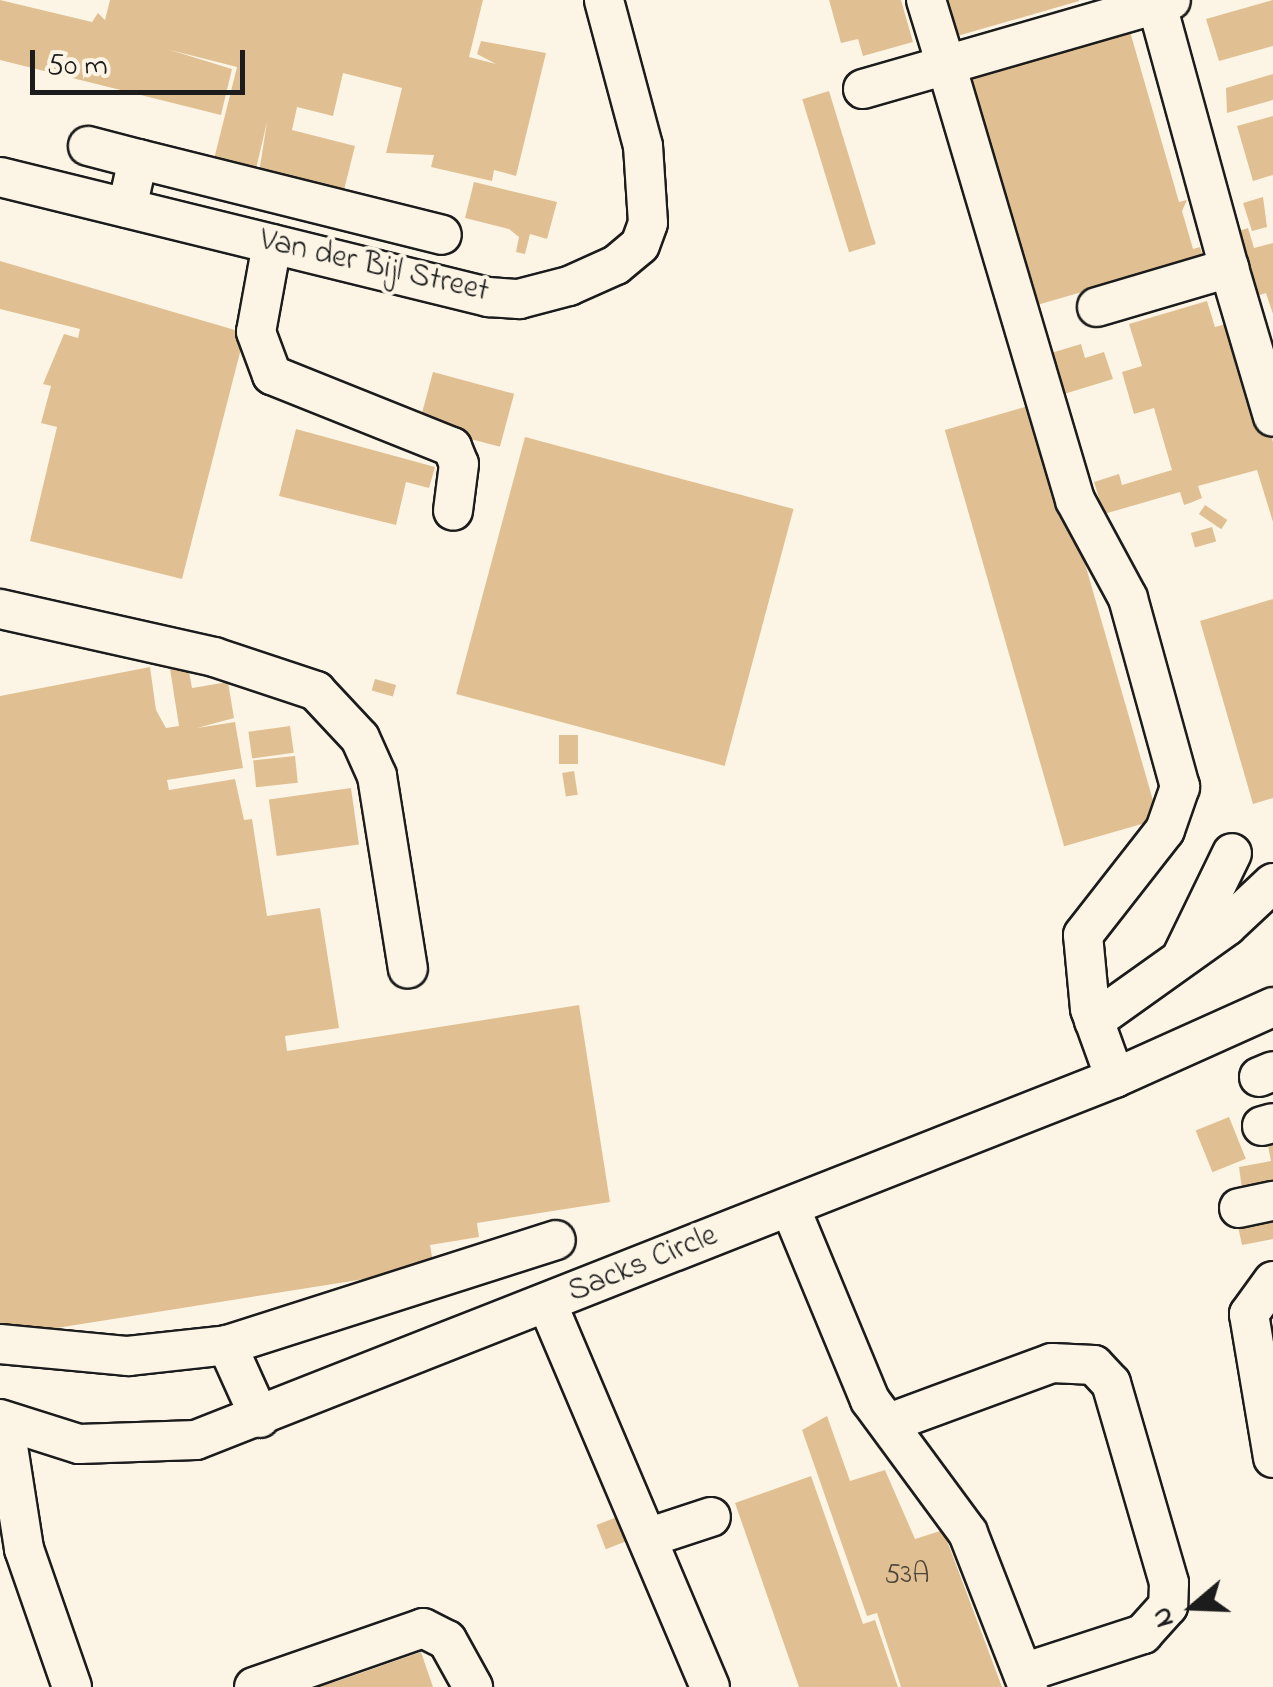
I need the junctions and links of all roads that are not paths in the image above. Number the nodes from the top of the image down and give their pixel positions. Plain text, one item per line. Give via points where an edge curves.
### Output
1 (604, 0) edge
2 (926, 0) edge
3 (1164, 2) edge
4 (946, 65) junction
5 (863, 89) dead end
6 (88, 146) dead end
7 (138, 159) junction
8 (0, 177) edge
9 (127, 208) junction
10 (442, 235) dead end
11 (272, 244) junction
12 (1230, 268) junction
13 (1096, 307) dead end
14 (1270, 394) edge
15 (453, 510) dead end
16 (0, 610) edge
17 (1232, 852) dead end
18 (1273, 883) edge
19 (1180, 961) junction
20 (408, 969) dead end
21 (1273, 1006) edge
22 (1094, 1021) junction
23 (1116, 1078) junction
24 (790, 1206) junction
25 (556, 1240) dead end
26 (1273, 1281) edge
27 (547, 1303) junction
28 (0, 1344) edge
29 (227, 1345) junction
30 (260, 1418) junction
31 (2, 1420) edge
32 (889, 1423) junction
33 (1273, 1458) edge
34 (711, 1517) dead end
35 (650, 1536) junction
36 (1025, 1680) edge
37 (72, 1687) edge
38 (254, 1687) edge
39 (473, 1687) edge
40 (710, 1687) edge

1 - 11 lane, Van der Bijl Street via 649,193 640,245 616,265 552,290 488,297
2 - 4 lane
3 - 4 lane
3 - 12 lane
4 - 5 lane
4 - 22 lane via 1075,500 1128,598 1180,787 1165,830 1083,936 1079,960
6 - 7 lane
7 - 9 lane
7 - 10 lane
8 - 9 lane, Van der Bijl Street
9 - 11 lane, Van der Bijl Street
11 - 15 lane via 256,332 272,375 452,447 459,464
12 - 13 lane
12 - 14 lane
16 - 20 lane via 214,657 316,691 360,738 378,776
17 - 19 lane
18 - 19 lane
19 - 22 lane
21 - 23 lane, Sacks Circle
22 - 23 lane
23 - 24 lane, Sacks Circle
24 - 27 lane, Sacks Circle
24 - 32 lane via 870,1400
25 - 29 lane
26 - 33 lane via 1249,1314
27 - 30 lane, Sacks Circle
27 - 35 lane
28 - 29 lane via 128,1356
29 - 30 lane
30 - 31 lane, Sacks Circle via 196,1440 121,1448
31 - 37 lane via 24,1548
32 - 36 lane via 968,1534
32 - 36 lane via 1052,1364 1094,1365 1111,1383 1169,1583 1168,1606 1143,1634
34 - 35 lane
35 - 40 lane
38 - 39 lane via 423,1628 446,1640

